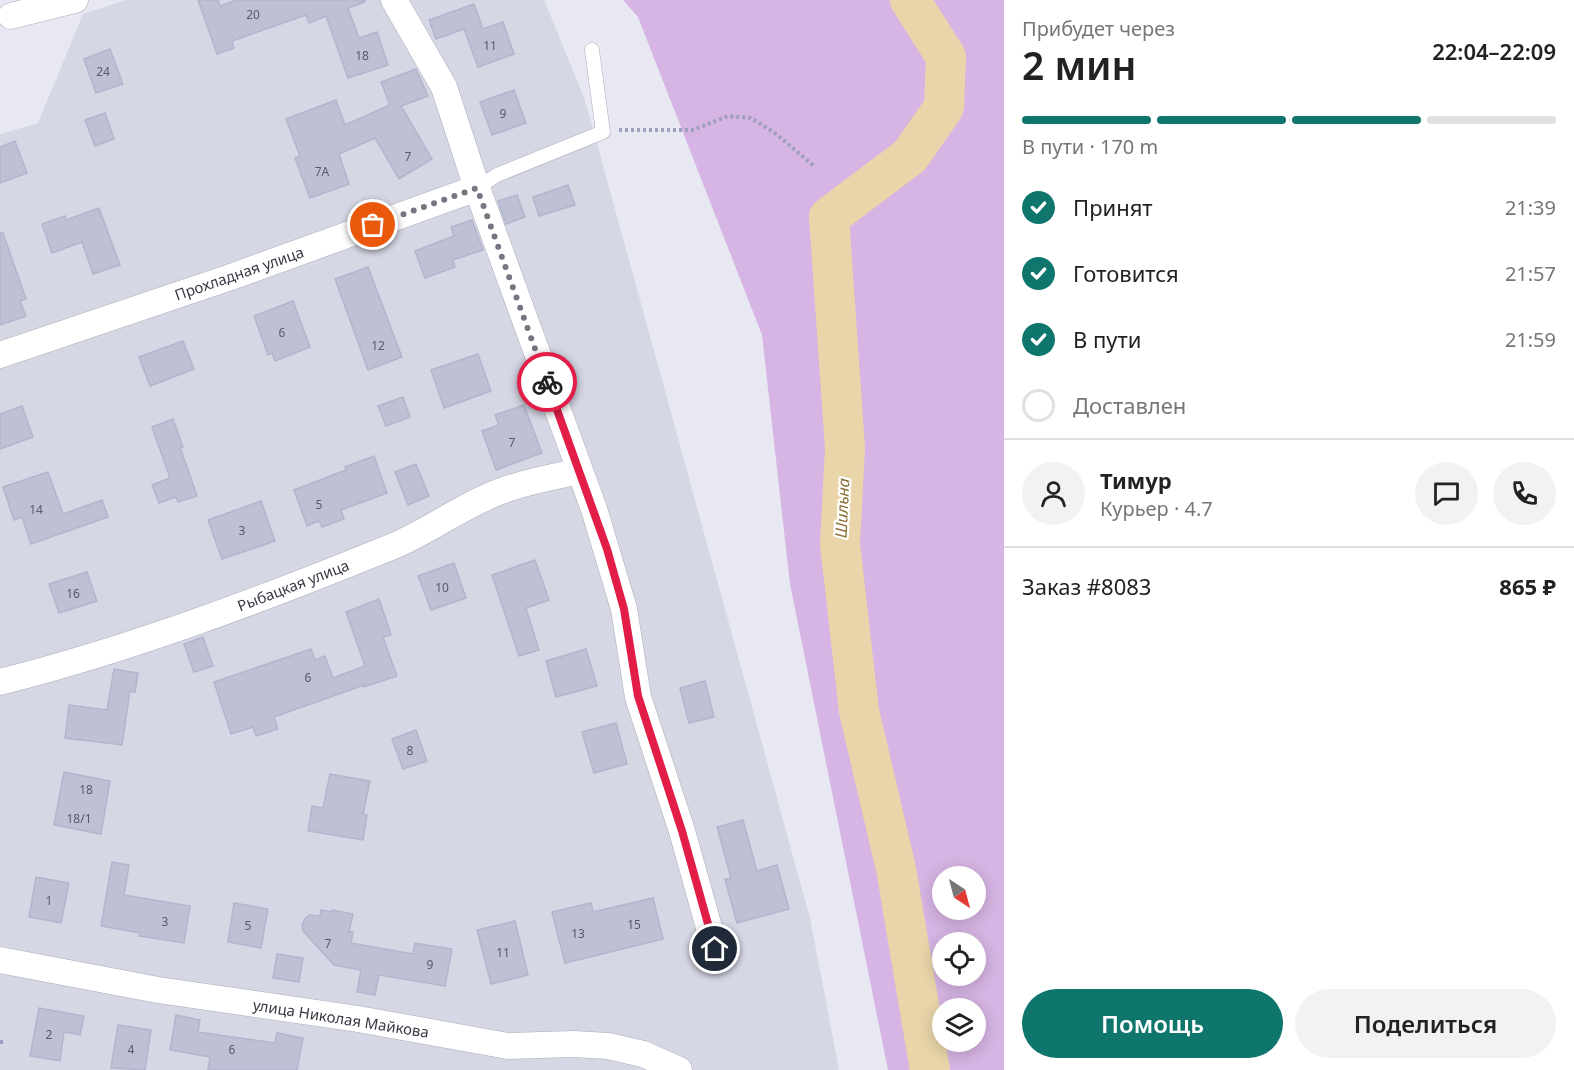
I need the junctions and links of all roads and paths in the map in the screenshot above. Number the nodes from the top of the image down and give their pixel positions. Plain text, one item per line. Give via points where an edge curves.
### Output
1 (75, 0) edge
2 (394, 0) edge
3 (6, 14) edge
4 (592, 50) dead end
5 (603, 132) junction
6 (814, 166) dead end
7 (477, 188) junction
8 (0, 355) edge
9 (579, 471) junction
10 (0, 682) edge
11 (715, 949) dead end
12 (0, 960) edge
13 (679, 1070) edge

1 - 3 street
2 - 7 street via 444,87
4 - 5 lane
5 - 6 path via 693,130 728,116 751,118
5 - 7 lane via 497,175
7 - 8 street, Прохладная улица
7 - 9 street
9 - 10 street, Рыбацкая улица via 505,490 406,541 218,615 68,665
9 - 11 street via 607,549 624,609 638,696
12 - 13 street, улица Николая Майкова via 158,990 508,1046 608,1046 643,1054

